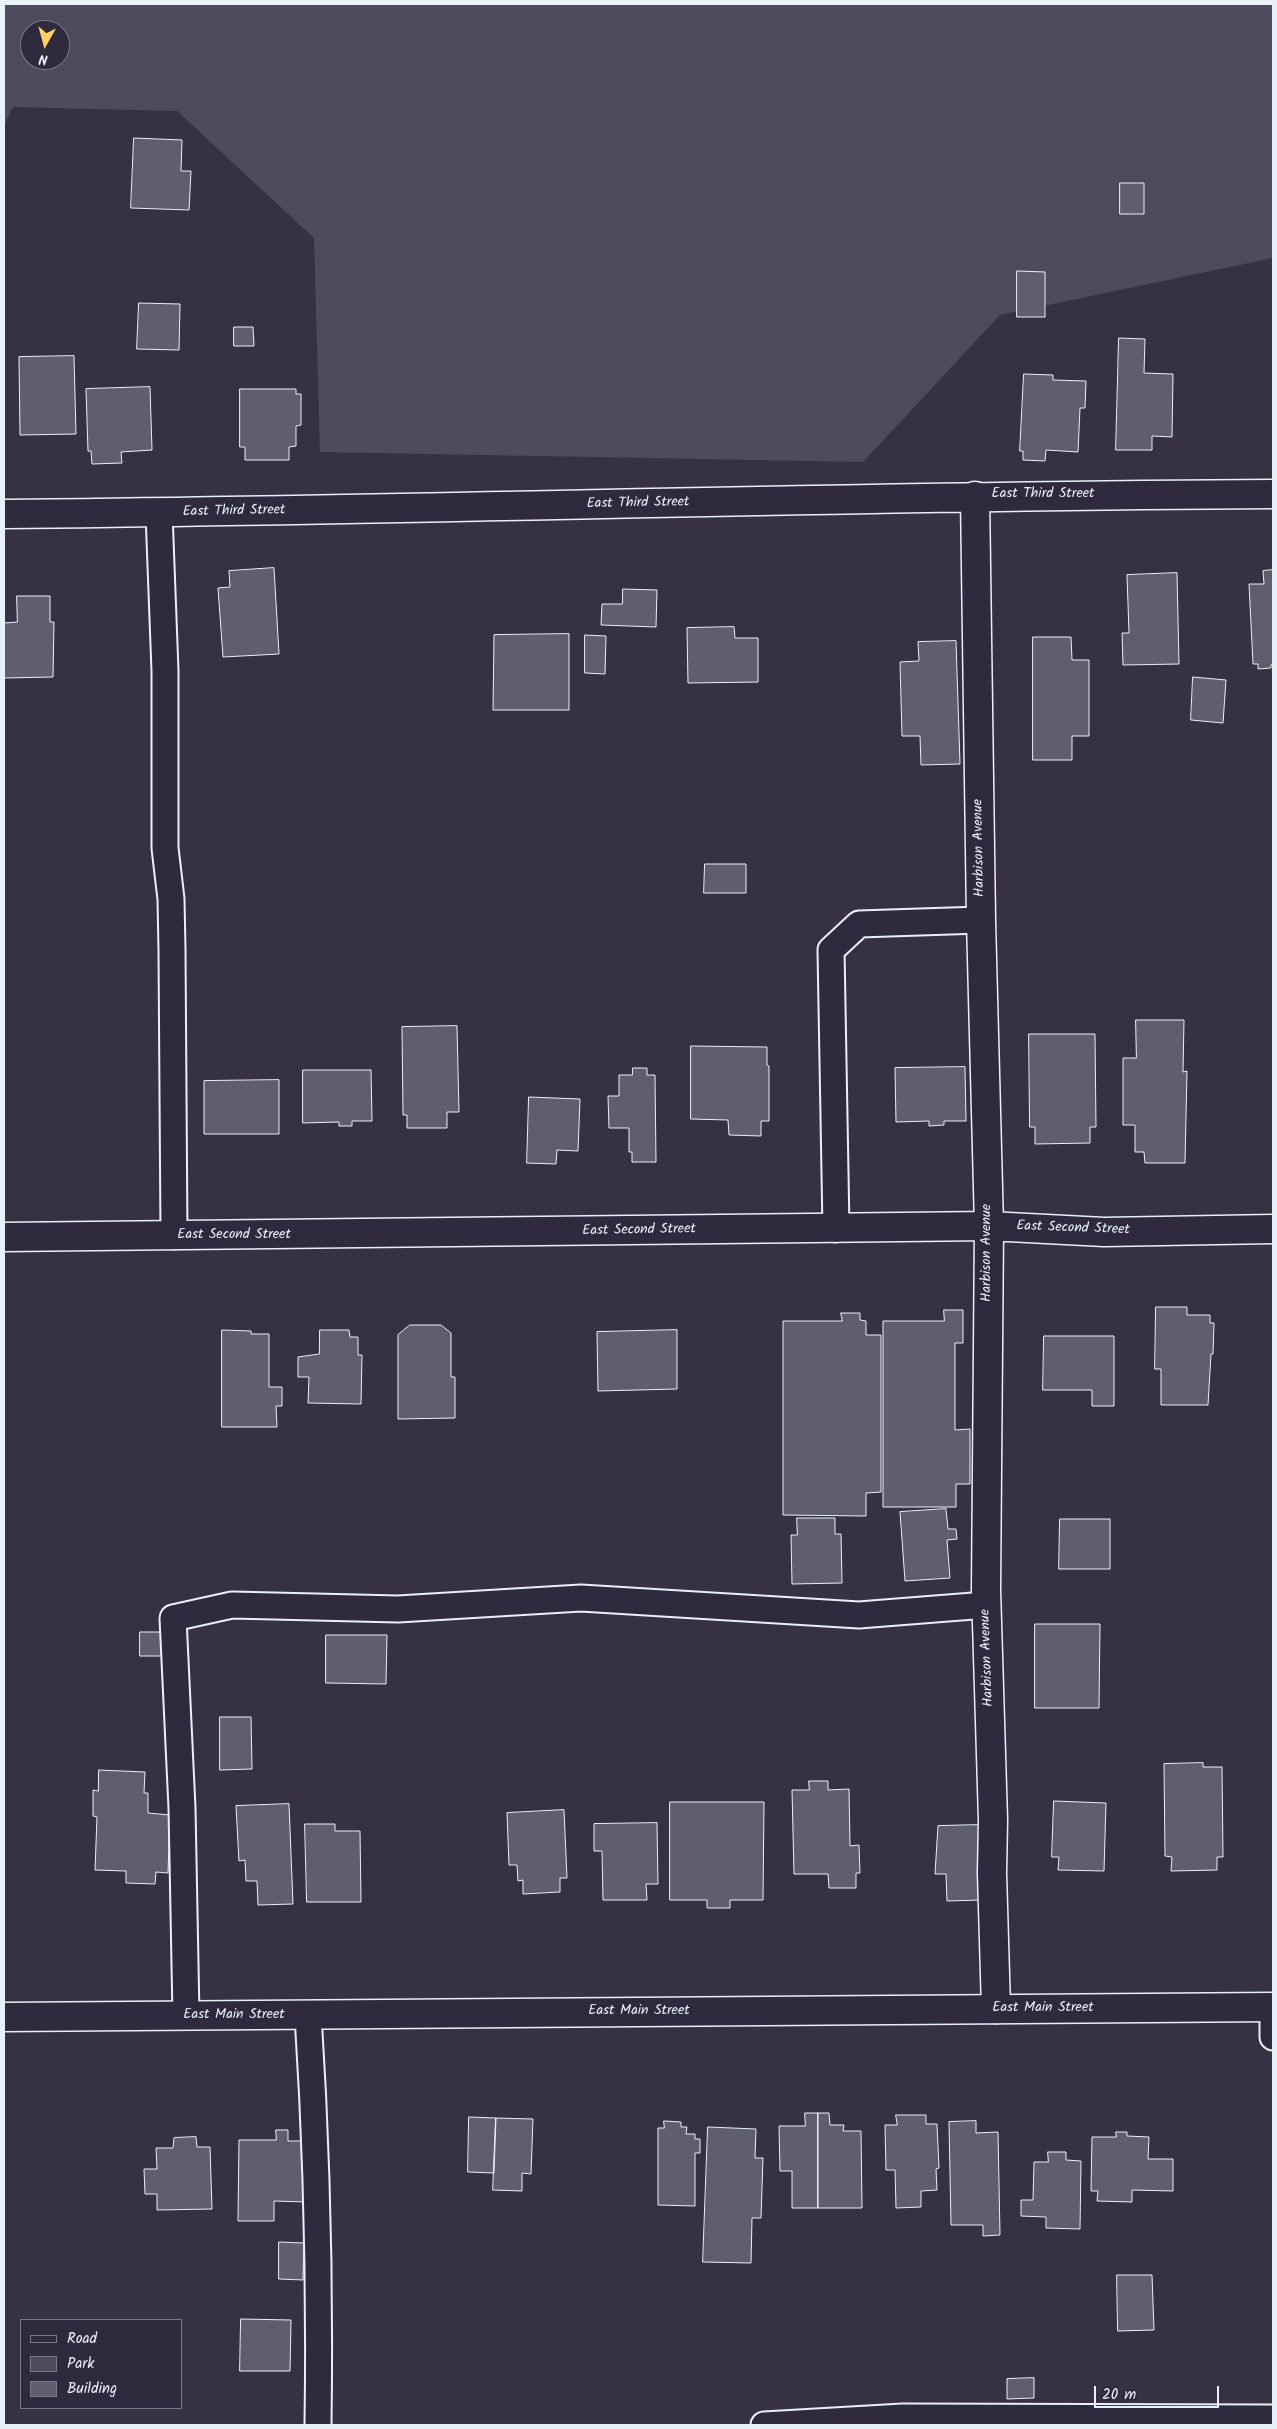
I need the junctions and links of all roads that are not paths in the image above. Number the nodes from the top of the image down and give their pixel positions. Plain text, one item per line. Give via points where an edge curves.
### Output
1 (1273, 494) edge
2 (975, 496) junction
3 (159, 513) junction
4 (4, 514) edge
5 (981, 920) junction
6 (989, 1226) junction
7 (836, 1229) junction
8 (1273, 1230) edge
9 (174, 1236) junction
10 (4, 1237) edge
11 (986, 1605) junction
12 (1273, 2007) edge
13 (996, 2010) junction
14 (308, 2015) junction
15 (186, 2016) junction
16 (4, 2017) edge
17 (1273, 2037) edge
18 (1273, 2418) edge
19 (318, 2425) edge
20 (764, 2425) edge

1 - 2 street, East Third Street
2 - 3 street, East Third Street
2 - 5 street, Harbison Avenue
3 - 4 street, East Third Street
3 - 9 lane via 165,671 165,848 172,950
5 - 6 street, Harbison Avenue
5 - 7 lane via 859,924 831,950
6 - 7 street, East Second Street
6 - 8 street, East Second Street via 1104,1232
6 - 11 street, Harbison Avenue
7 - 9 street, East Second Street
9 - 10 street, East Second Street
11 - 13 street, Harbison Avenue
11 - 15 lane via 860,1614 581,1598 398,1609 232,1605 173,1618 182,1808
12 - 13 street, East Main Street
12 - 17 lane
13 - 14 street, East Main Street
14 - 15 street, East Main Street
14 - 19 lane via 316,2146
15 - 16 street, East Main Street
18 - 20 lane via 903,2417

